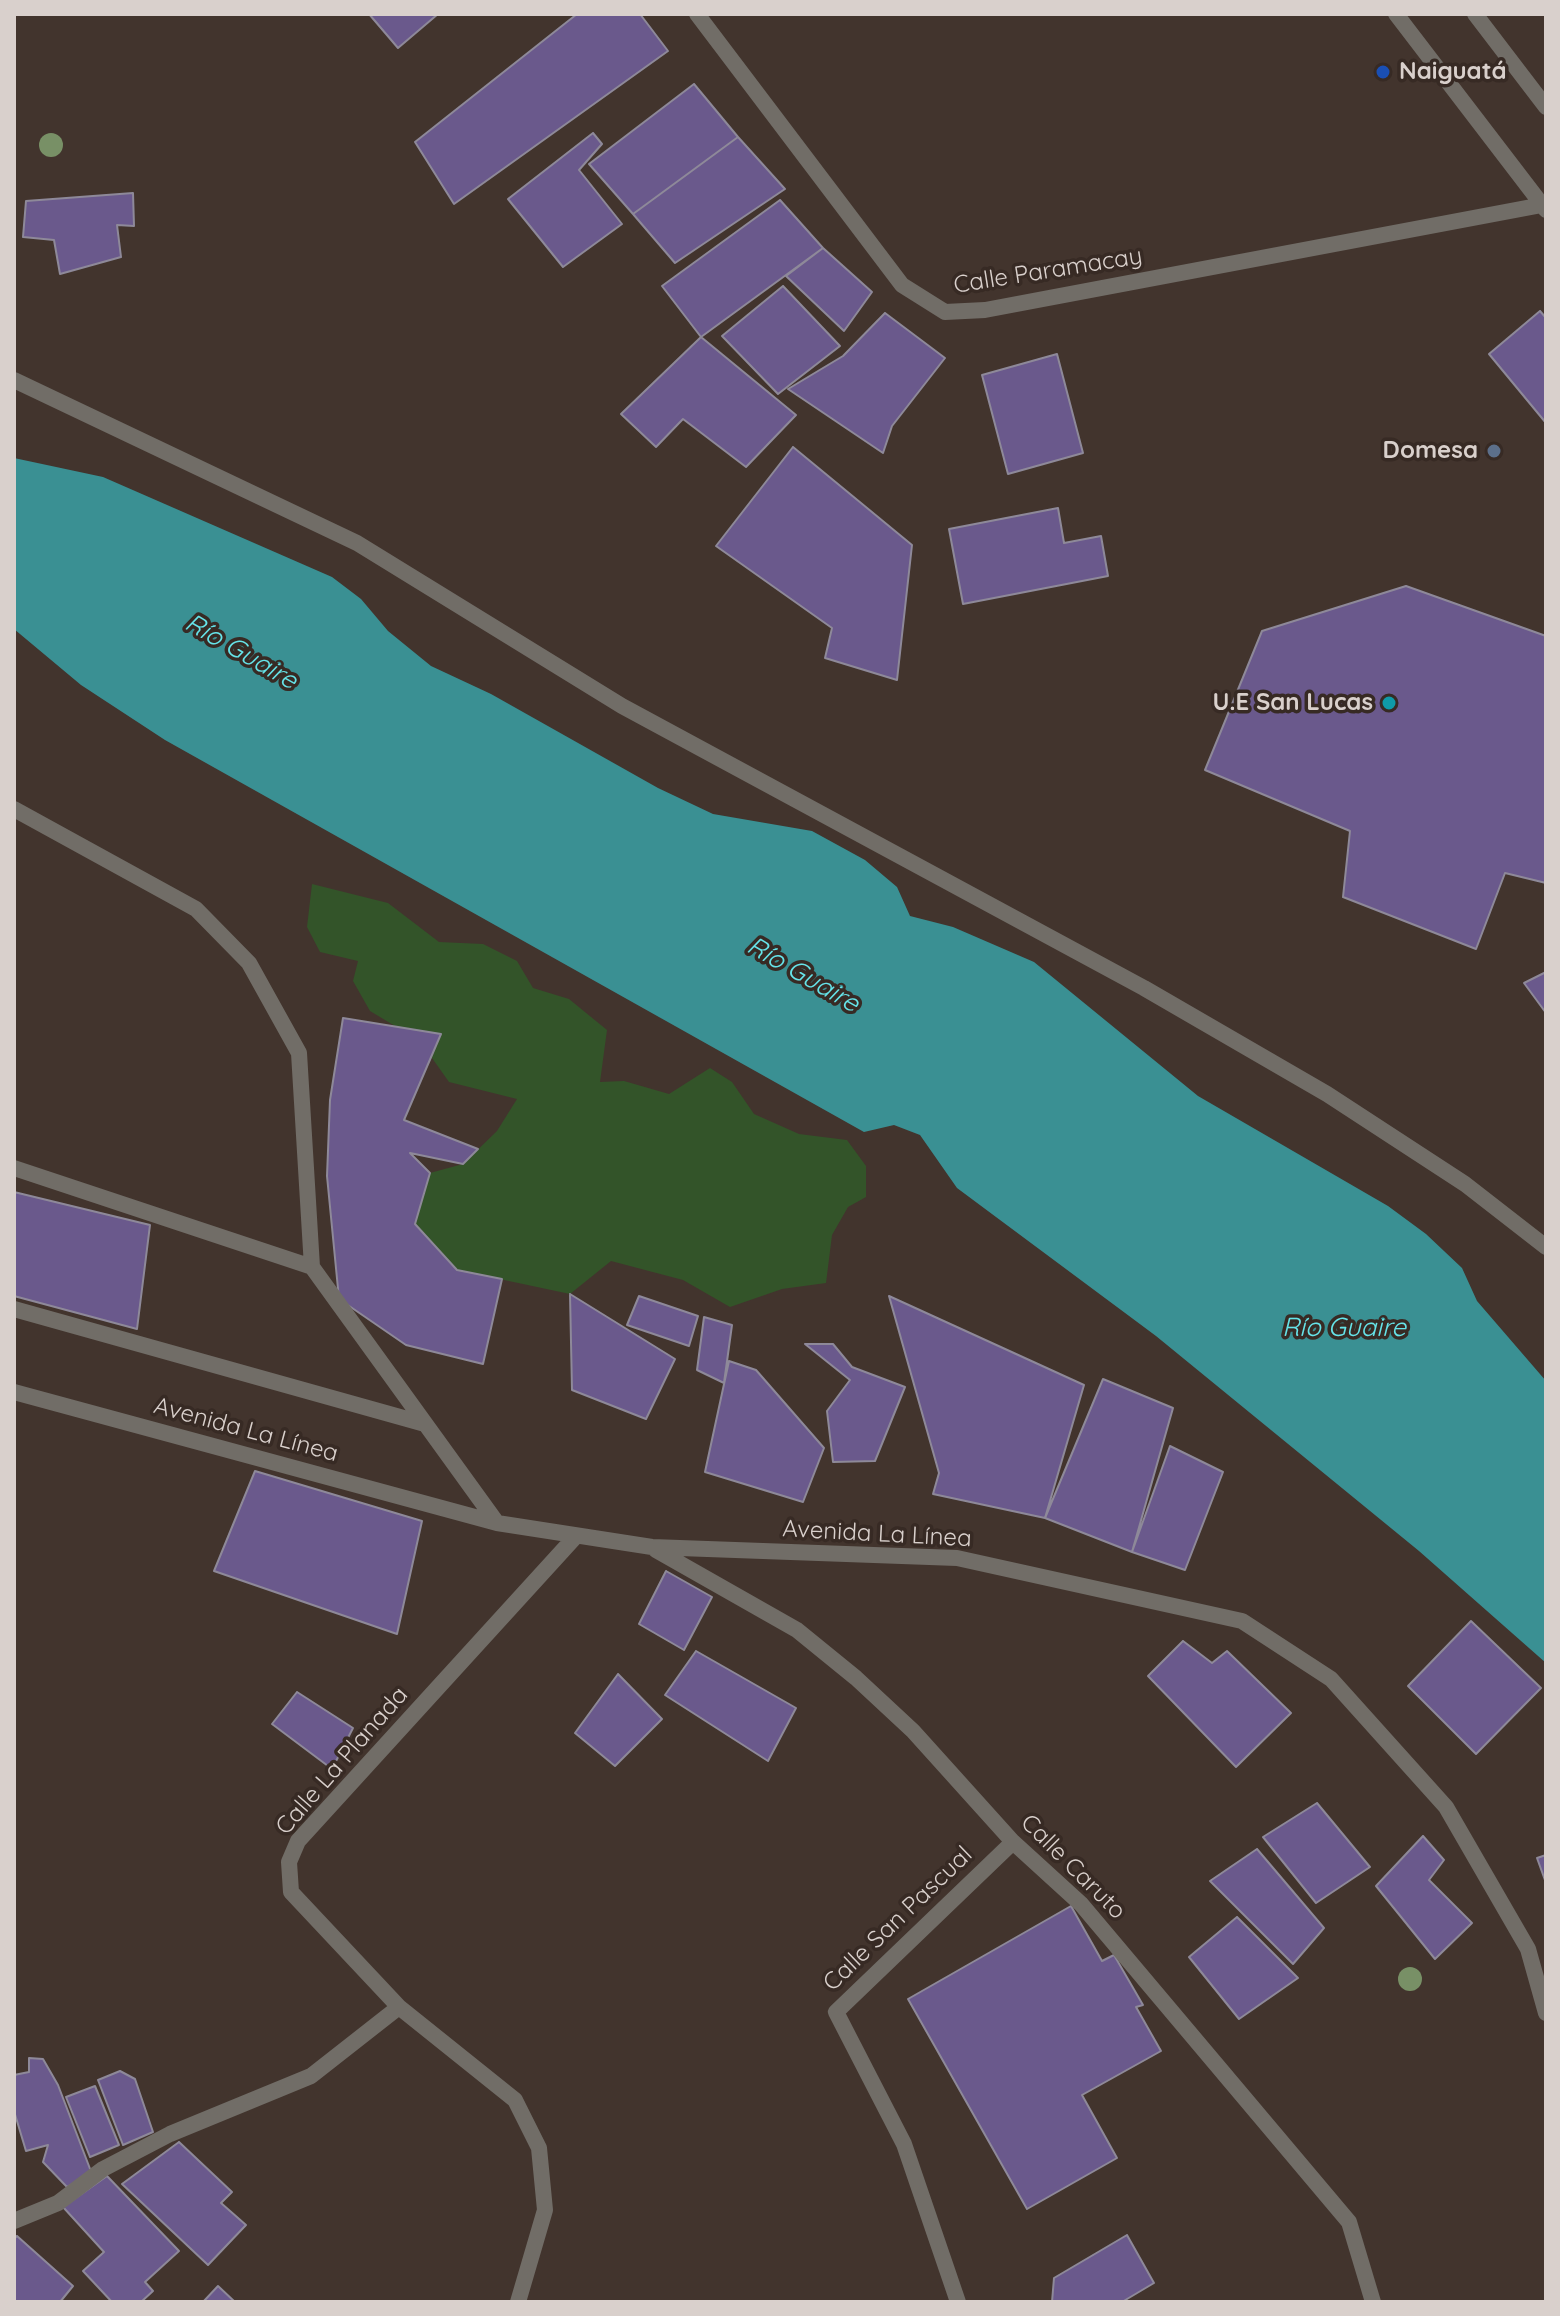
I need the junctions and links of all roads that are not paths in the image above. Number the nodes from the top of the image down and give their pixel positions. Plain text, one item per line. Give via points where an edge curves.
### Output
1 (697, 14) edge
2 (1396, 14) edge
3 (1475, 14) edge
4 (1546, 107) edge
5 (1544, 207) edge
6 (14, 380) edge
7 (14, 809) edge
8 (14, 1168) edge
9 (1546, 1247) edge
10 (312, 1267) junction
11 (14, 1309) edge
12 (14, 1392) edge
13 (425, 1424) junction
14 (497, 1523) junction
15 (576, 1536) junction
16 (652, 1547) junction
17 (1013, 1842) junction
18 (399, 2007) junction
19 (1546, 2013) edge
20 (14, 2221) edge
21 (518, 2302) edge
22 (958, 2302) edge
23 (1373, 2302) edge

1 - 5 street, Calle Paramacay via 902,285 945,312 985,310
2 - 5 street
3 - 4 street
6 - 9 street via 357,543 622,706 1144,988 1327,1094 1465,1184
7 - 10 street via 196,909 249,963 299,1053
8 - 10 street
10 - 13 street
11 - 13 street
12 - 14 street, Avenida La Línea
13 - 14 street
14 - 15 street, Avenida La Línea
15 - 16 street, Avenida La Línea
15 - 18 street, Calle La Planada via 298,1841 289,1862 291,1892
16 - 17 street, Calle Caruto via 797,1630 856,1678 913,1731
16 - 19 street, Avenida La Línea via 957,1558 1242,1621 1331,1679 1446,1807 1528,1949
17 - 22 street, Calle San Pascual via 836,2012 904,2144
17 - 23 street, Calle Caruto via 1081,1904 1349,2222
18 - 20 street via 311,2076 170,2134 103,2169 58,2203
18 - 21 street, Calle La Planada via 515,2100 539,2148 545,2210

